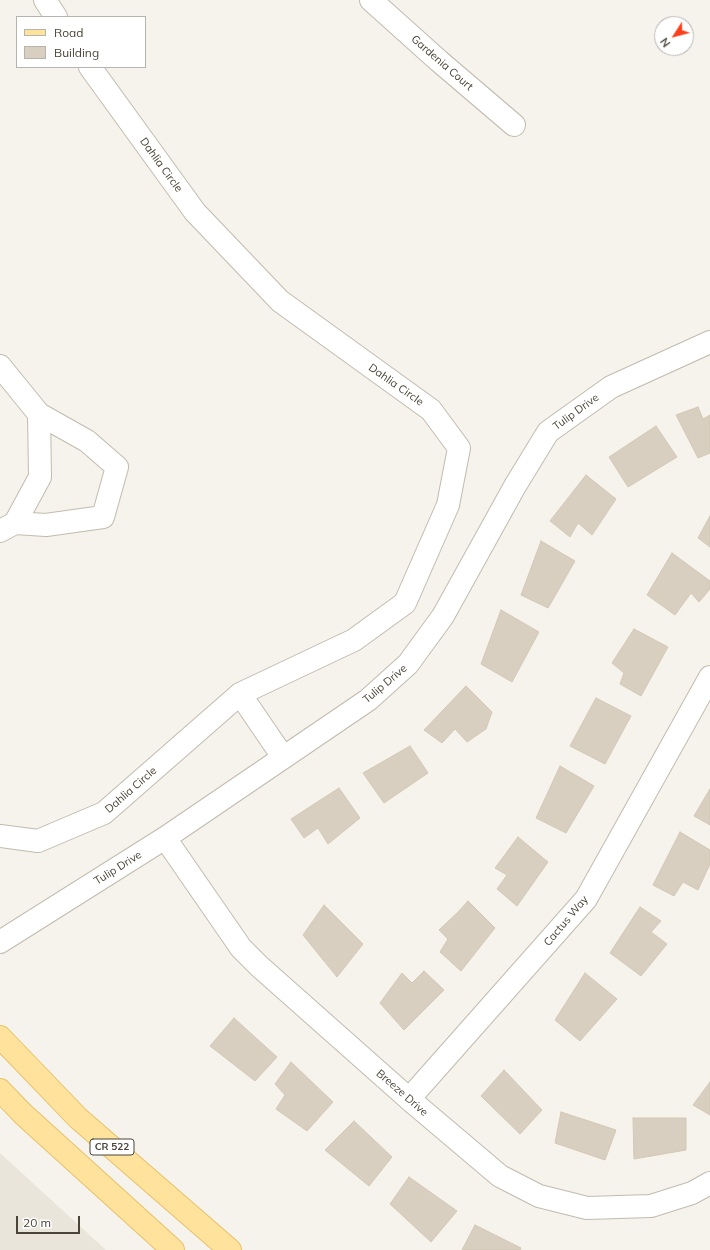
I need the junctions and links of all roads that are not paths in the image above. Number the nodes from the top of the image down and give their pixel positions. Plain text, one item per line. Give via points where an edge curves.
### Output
1 (44, 0) edge
2 (371, 0) edge
3 (55, 16) edge
4 (91, 68) edge
5 (514, 125) dead end
6 (710, 342) edge
7 (0, 366) edge
8 (38, 414) junction
9 (7, 527) edge
10 (710, 677) edge
11 (240, 694) junction
12 (283, 757) junction
13 (0, 836) edge
14 (165, 838) junction
15 (0, 942) edge
16 (0, 1037) edge
17 (0, 1090) edge
18 (409, 1099) junction
19 (710, 1183) edge
20 (173, 1250) edge
21 (230, 1250) edge

1 - 3 street
2 - 5 street, Gardenia Court
4 - 11 street, Dahlia Circle via 195,212 280,301 431,410 459,448 448,505 405,603 354,640
6 - 12 street, Tulip Drive via 611,387 548,432 443,616 408,664 368,700
7 - 8 street
8 - 9 street via 40,477
8 - 9 street via 86,442 117,467 103,517 46,525
10 - 18 street, Cactus Way via 586,899
11 - 12 street
11 - 13 street, Dahlia Circle via 104,813 38,841
12 - 14 street, Tulip Drive
14 - 15 street, Tulip Drive
14 - 18 street, Breeze Drive via 241,948
16 - 21 main road, CR 522 via 78,1118
17 - 20 main road, CR 522 via 23,1114
18 - 19 street, Breeze Drive via 500,1176 539,1196 587,1208 651,1206 692,1194

